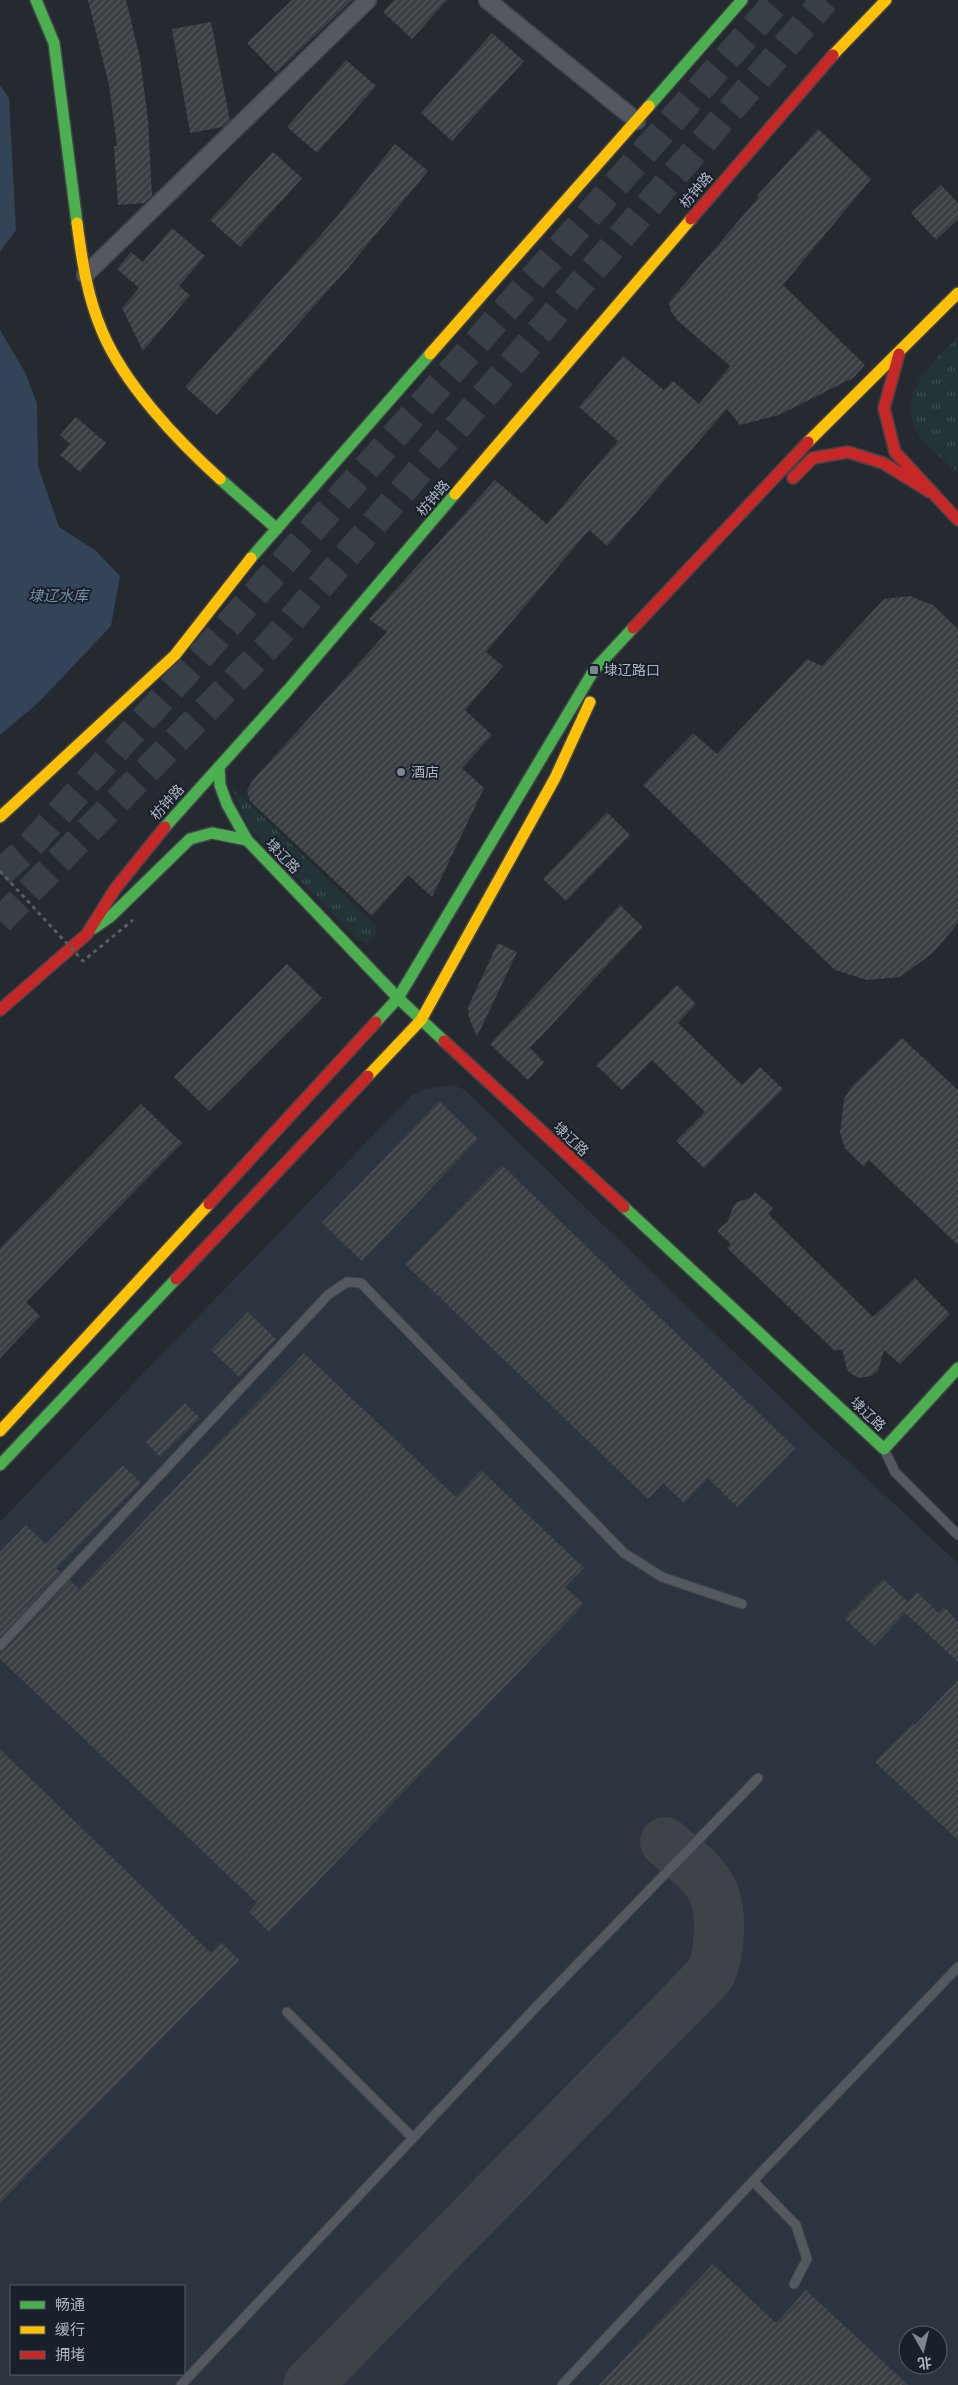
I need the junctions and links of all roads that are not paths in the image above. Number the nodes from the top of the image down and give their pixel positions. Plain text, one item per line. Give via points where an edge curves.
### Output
1 (36, 0) edge
2 (368, 0) edge
3 (487, 0) edge
4 (742, 0) edge
5 (886, 0) edge
6 (879, 5) edge
7 (637, 121) junction
8 (85, 275) junction
9 (958, 293) edge
10 (900, 353) junction
11 (786, 486) dead end
12 (930, 492) junction
13 (958, 520) edge
14 (278, 529) junction
15 (698, 577) dead end
16 (219, 767) junction
17 (0, 818) edge
18 (247, 840) junction
19 (86, 934) junction
20 (398, 998) junction
21 (0, 1010) edge
22 (421, 1020) junction
23 (958, 1368) edge
24 (0, 1431) edge
25 (884, 1449) junction
26 (0, 1465) edge
27 (958, 1535) edge
28 (742, 1604) dead end
29 (0, 1646) edge
30 (758, 1778) dead end
31 (958, 1967) edge
32 (287, 2012) dead end
33 (412, 2138) junction
34 (753, 2181) junction
35 (794, 2284) dead end
36 (181, 2385) edge
37 (562, 2385) edge

1 - 8 main road via 54,43
2 - 8 street
3 - 7 street
4 - 7 main road
5 - 6 main road, 枋钟路
6 - 16 main road, 枋钟路 via 806,84
7 - 14 main road
8 - 14 main road via 102,332 125,374 187,449
9 - 10 main road
10 - 12 main road via 884,408 895,452
10 - 20 main road via 774,476 594,670
11 - 12 main road via 813,458 848,452 883,463
12 - 13 main road
14 - 17 main road via 236,575 175,655
15 - 22 main road via 602,675 555,778
16 - 18 main road, 埭辽路 via 223,795
16 - 19 main road, 枋钟路 via 160,832
18 - 19 main road via 217,833 190,838 110,917
18 - 20 main road, 埭辽路
19 - 21 main road, 枋钟路
20 - 22 main road, 埭辽路
20 - 24 main road
22 - 25 main road, 埭辽路
22 - 26 main road
23 - 25 main road
25 - 27 lane via 895,1472
28 - 29 lane via 662,1577 624,1553 361,1282 347,1282 328,1295
30 - 33 lane
31 - 34 lane
32 - 33 lane
33 - 36 lane
34 - 35 lane via 796,2225 807,2259
34 - 37 lane

